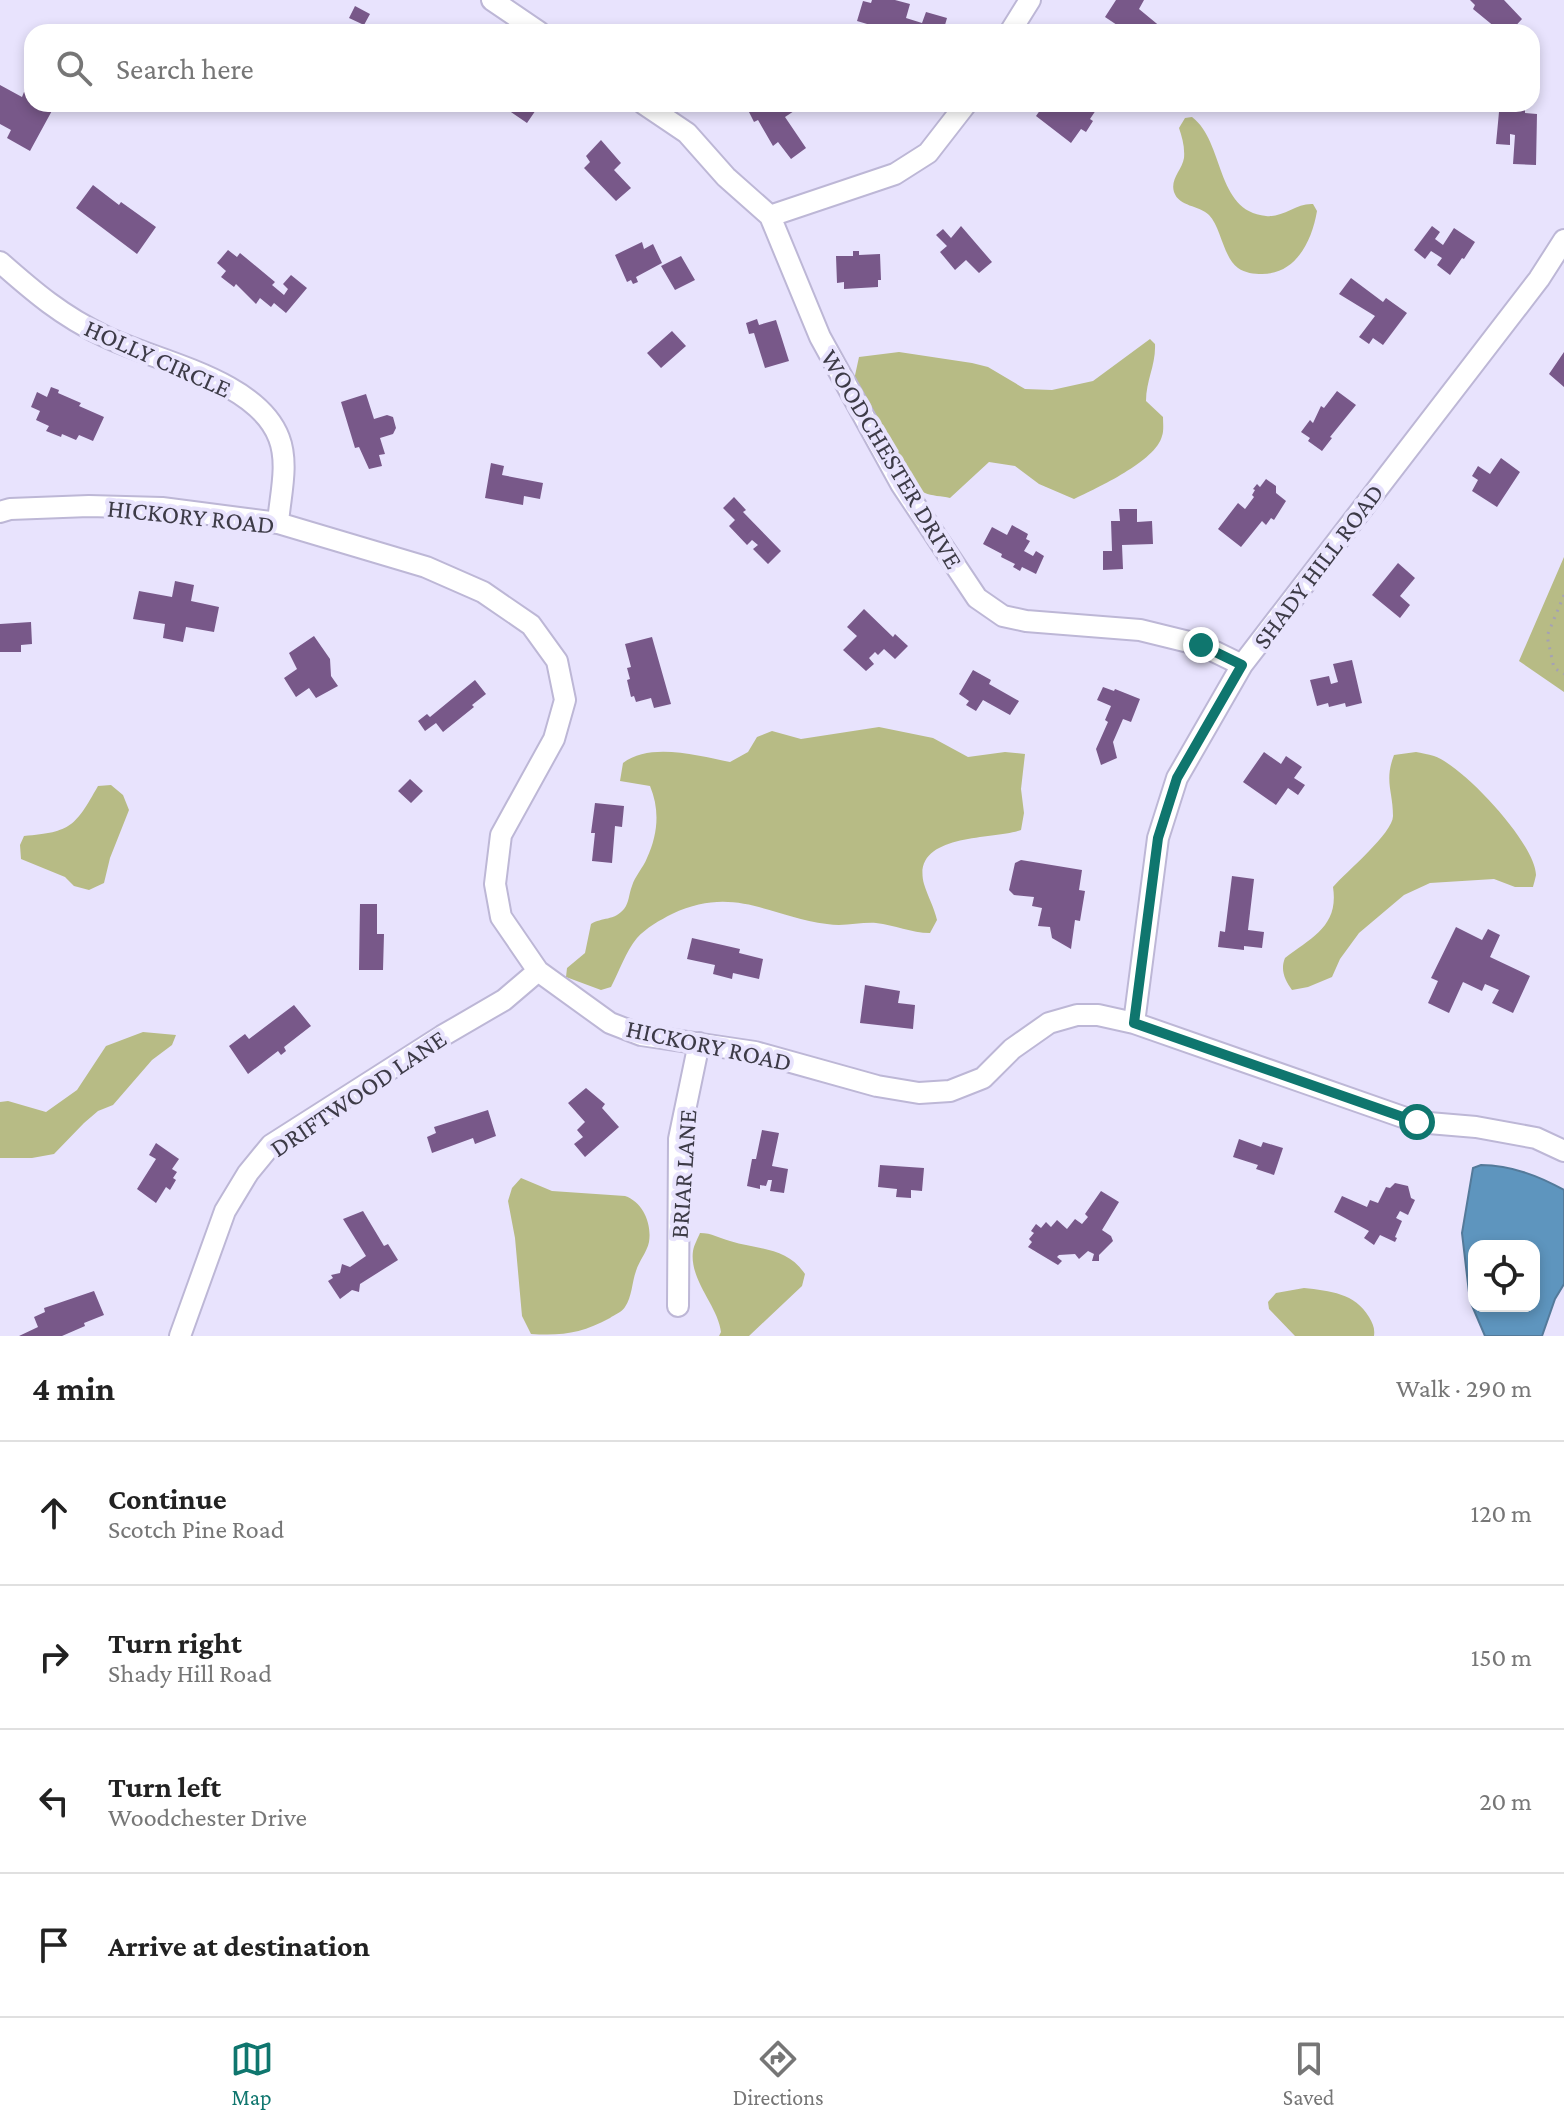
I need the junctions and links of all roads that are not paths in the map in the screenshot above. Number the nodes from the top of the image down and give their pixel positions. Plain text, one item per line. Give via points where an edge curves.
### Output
1 (492, 0) edge
2 (1030, 0) edge
3 (527, 24) edge
4 (1015, 24) edge
5 (656, 112) edge
6 (960, 112) edge
7 (770, 216) junction
8 (1564, 240) edge
9 (0, 262) edge
10 (0, 512) edge
11 (278, 523) junction
12 (1242, 665) junction
13 (538, 971) junction
14 (1134, 1023) junction
15 (699, 1043) junction
16 (1564, 1151) edge
17 (678, 1306) dead end
18 (180, 1336) edge

1 - 3 street
2 - 4 street
5 - 7 street, WOODCHESTER DRIVE via 687,133
6 - 7 street via 928,153 895,174
7 - 12 street, WOODCHESTER DRIVE via 820,337 901,484 977,598 1003,616 1140,630 1201,645
8 - 12 street, SHADY HILL ROAD
9 - 11 street, HOLLY CIRCLE via 55,310 105,337 230,388 263,413 279,437 284,462
10 - 11 street, HICKORY ROAD via 162,508
11 - 13 street, HICKORY ROAD via 426,567 483,592 531,625 557,661 565,700 554,739 501,835 495,884 501,917
12 - 14 street, SHADY HILL ROAD via 1177,778 1158,838
13 - 15 street, HICKORY ROAD via 610,1023 641,1035
13 - 18 street, DRIFTWOOD LANE via 504,1000 271,1145 225,1211
14 - 15 street, HICKORY ROAD via 1077,1015 1049,1023 983,1078 950,1091 919,1093
14 - 16 street, HICKORY ROAD via 1417,1122 1536,1138
15 - 17 street, BRIAR LANE via 679,1139

